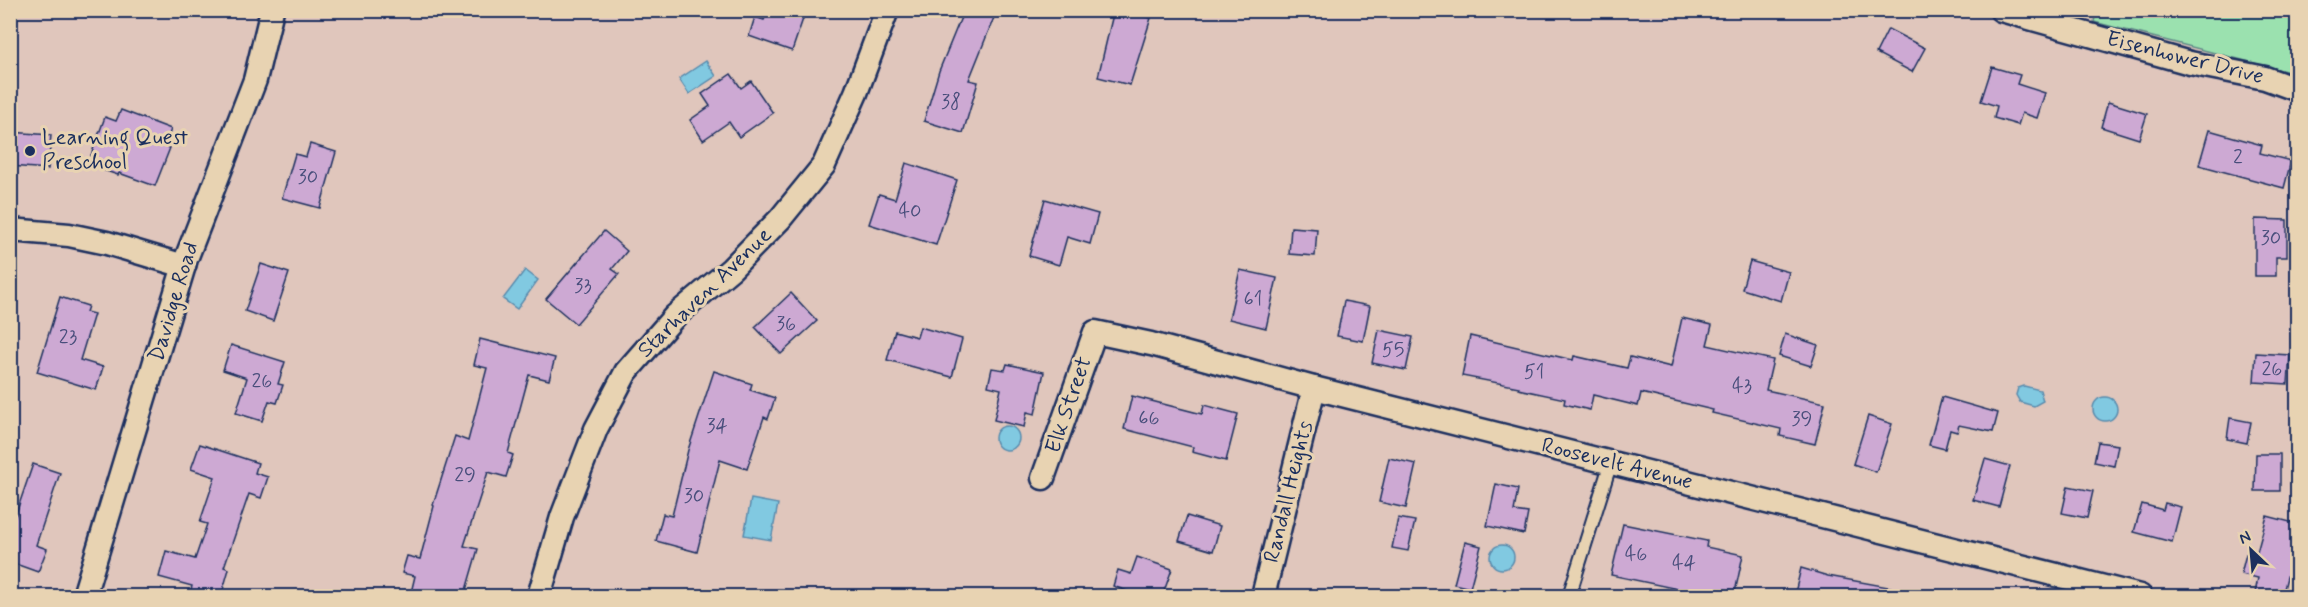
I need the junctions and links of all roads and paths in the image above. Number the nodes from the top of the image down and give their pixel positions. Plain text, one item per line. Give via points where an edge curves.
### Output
1 (272, 10) edge
2 (887, 10) edge
3 (2001, 10) edge
4 (2298, 90) edge
5 (10, 230) edge
6 (184, 266) junction
7 (1095, 332) joint
8 (1314, 388) junction
9 (1611, 462) junction
10 (1043, 478) dead end
11 (84, 597) edge
12 (538, 597) edge
13 (1263, 597) edge
14 (1569, 597) edge
15 (2140, 597) edge

1 - 6 street, Davidge Road via 255,80
2 - 12 street, Starhaven Avenue via 824,165 780,219 731,269 675,316 626,372 596,429 562,517
3 - 4 street, Eisenhower Drive via 2190,63 2265,78
5 - 6 street via 69,235
6 - 11 street, Davidge Road
7 - 8 street, Roosevelt Avenue
7 - 10 street, Elk Street
8 - 9 street, Roosevelt Avenue
8 - 13 street, Randall Heights
9 - 14 lane
9 - 15 street, Roosevelt Avenue

